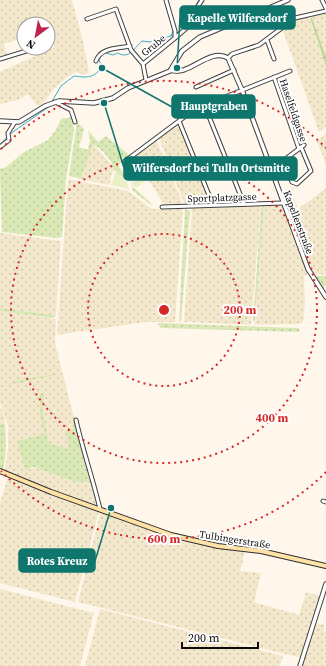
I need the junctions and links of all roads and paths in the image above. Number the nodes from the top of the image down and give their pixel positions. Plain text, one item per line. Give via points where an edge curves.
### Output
1 (166, 0) edge
2 (202, 0) edge
3 (288, 0) edge
4 (322, 0) edge
5 (326, 8) edge
6 (326, 11) edge
7 (87, 19) dead end
8 (175, 37) junction
9 (267, 40) junction
10 (132, 49) junction
11 (16, 54) edge
12 (228, 58) junction
13 (0, 59) edge
14 (274, 59) dead end
15 (96, 61) dead end
16 (143, 64) junction
17 (171, 70) junction
18 (234, 70) junction
19 (290, 70) dead end
20 (274, 77) junction
21 (146, 80) junction
22 (196, 87) dead end
23 (242, 90) junction
24 (50, 104) junction
25 (204, 104) junction
26 (0, 121) edge
27 (179, 121) junction
28 (15, 122) junction
29 (75, 122) dead end
30 (0, 147) edge
31 (301, 147) junction
32 (283, 161) junction
33 (124, 162) dead end
34 (271, 170) junction
35 (284, 203) junction
36 (244, 204) junction
37 (213, 206) junction
38 (162, 207) dead end
39 (326, 297) edge
40 (76, 420) dead end
41 (0, 471) edge
42 (100, 509) junction
43 (326, 566) edge
44 (326, 584) edge
45 (300, 666) edge

1 - 8 street, Grube
2 - 8 street via 198,6 198,18
3 - 17 street via 196,39 182,51
4 - 5 street
6 - 9 street via 295,18
7 - 10 street via 116,9
8 - 16 street, Grube
9 - 12 street
9 - 14 street
10 - 15 street via 104,51
10 - 16 street
11 - 13 street
12 - 17 street via 216,56 185,69
12 - 18 street, Kapellenstraße
16 - 21 street, Grube
17 - 21 street
18 - 22 street
18 - 23 street, Kapellenstraße
19 - 20 street, Haselfeldgasse
20 - 23 street, Haselfeldgasse
20 - 31 street, Haselfeldgasse
21 - 24 street via 101,102
23 - 25 street, Haselfeldgasse
23 - 34 street, Kapellenstraße
24 - 28 street
24 - 29 street via 71,110
25 - 27 street, Haselfeldgasse
25 - 36 street
26 - 28 street
27 - 33 street, Haselfeldgasse
27 - 37 street
28 - 30 street via 8,136 9,140
31 - 32 street, Haselfeldgasse
31 - 32 street, Haselfeldgasse via 311,171 297,184 292,182
32 - 34 street, Haselfeldgasse
34 - 35 street, Kapellenstraße
35 - 36 street, Sportplatzgasse
35 - 39 street, Kapellenstraße via 308,269
36 - 37 street, Sportplatzgasse
37 - 38 street, Sportplatzgasse
40 - 42 street via 82,450 93,476
41 - 42 main road, Tulbingerstraße
42 - 43 main road, Tulbingerstraße via 189,540 261,551
44 - 45 street

